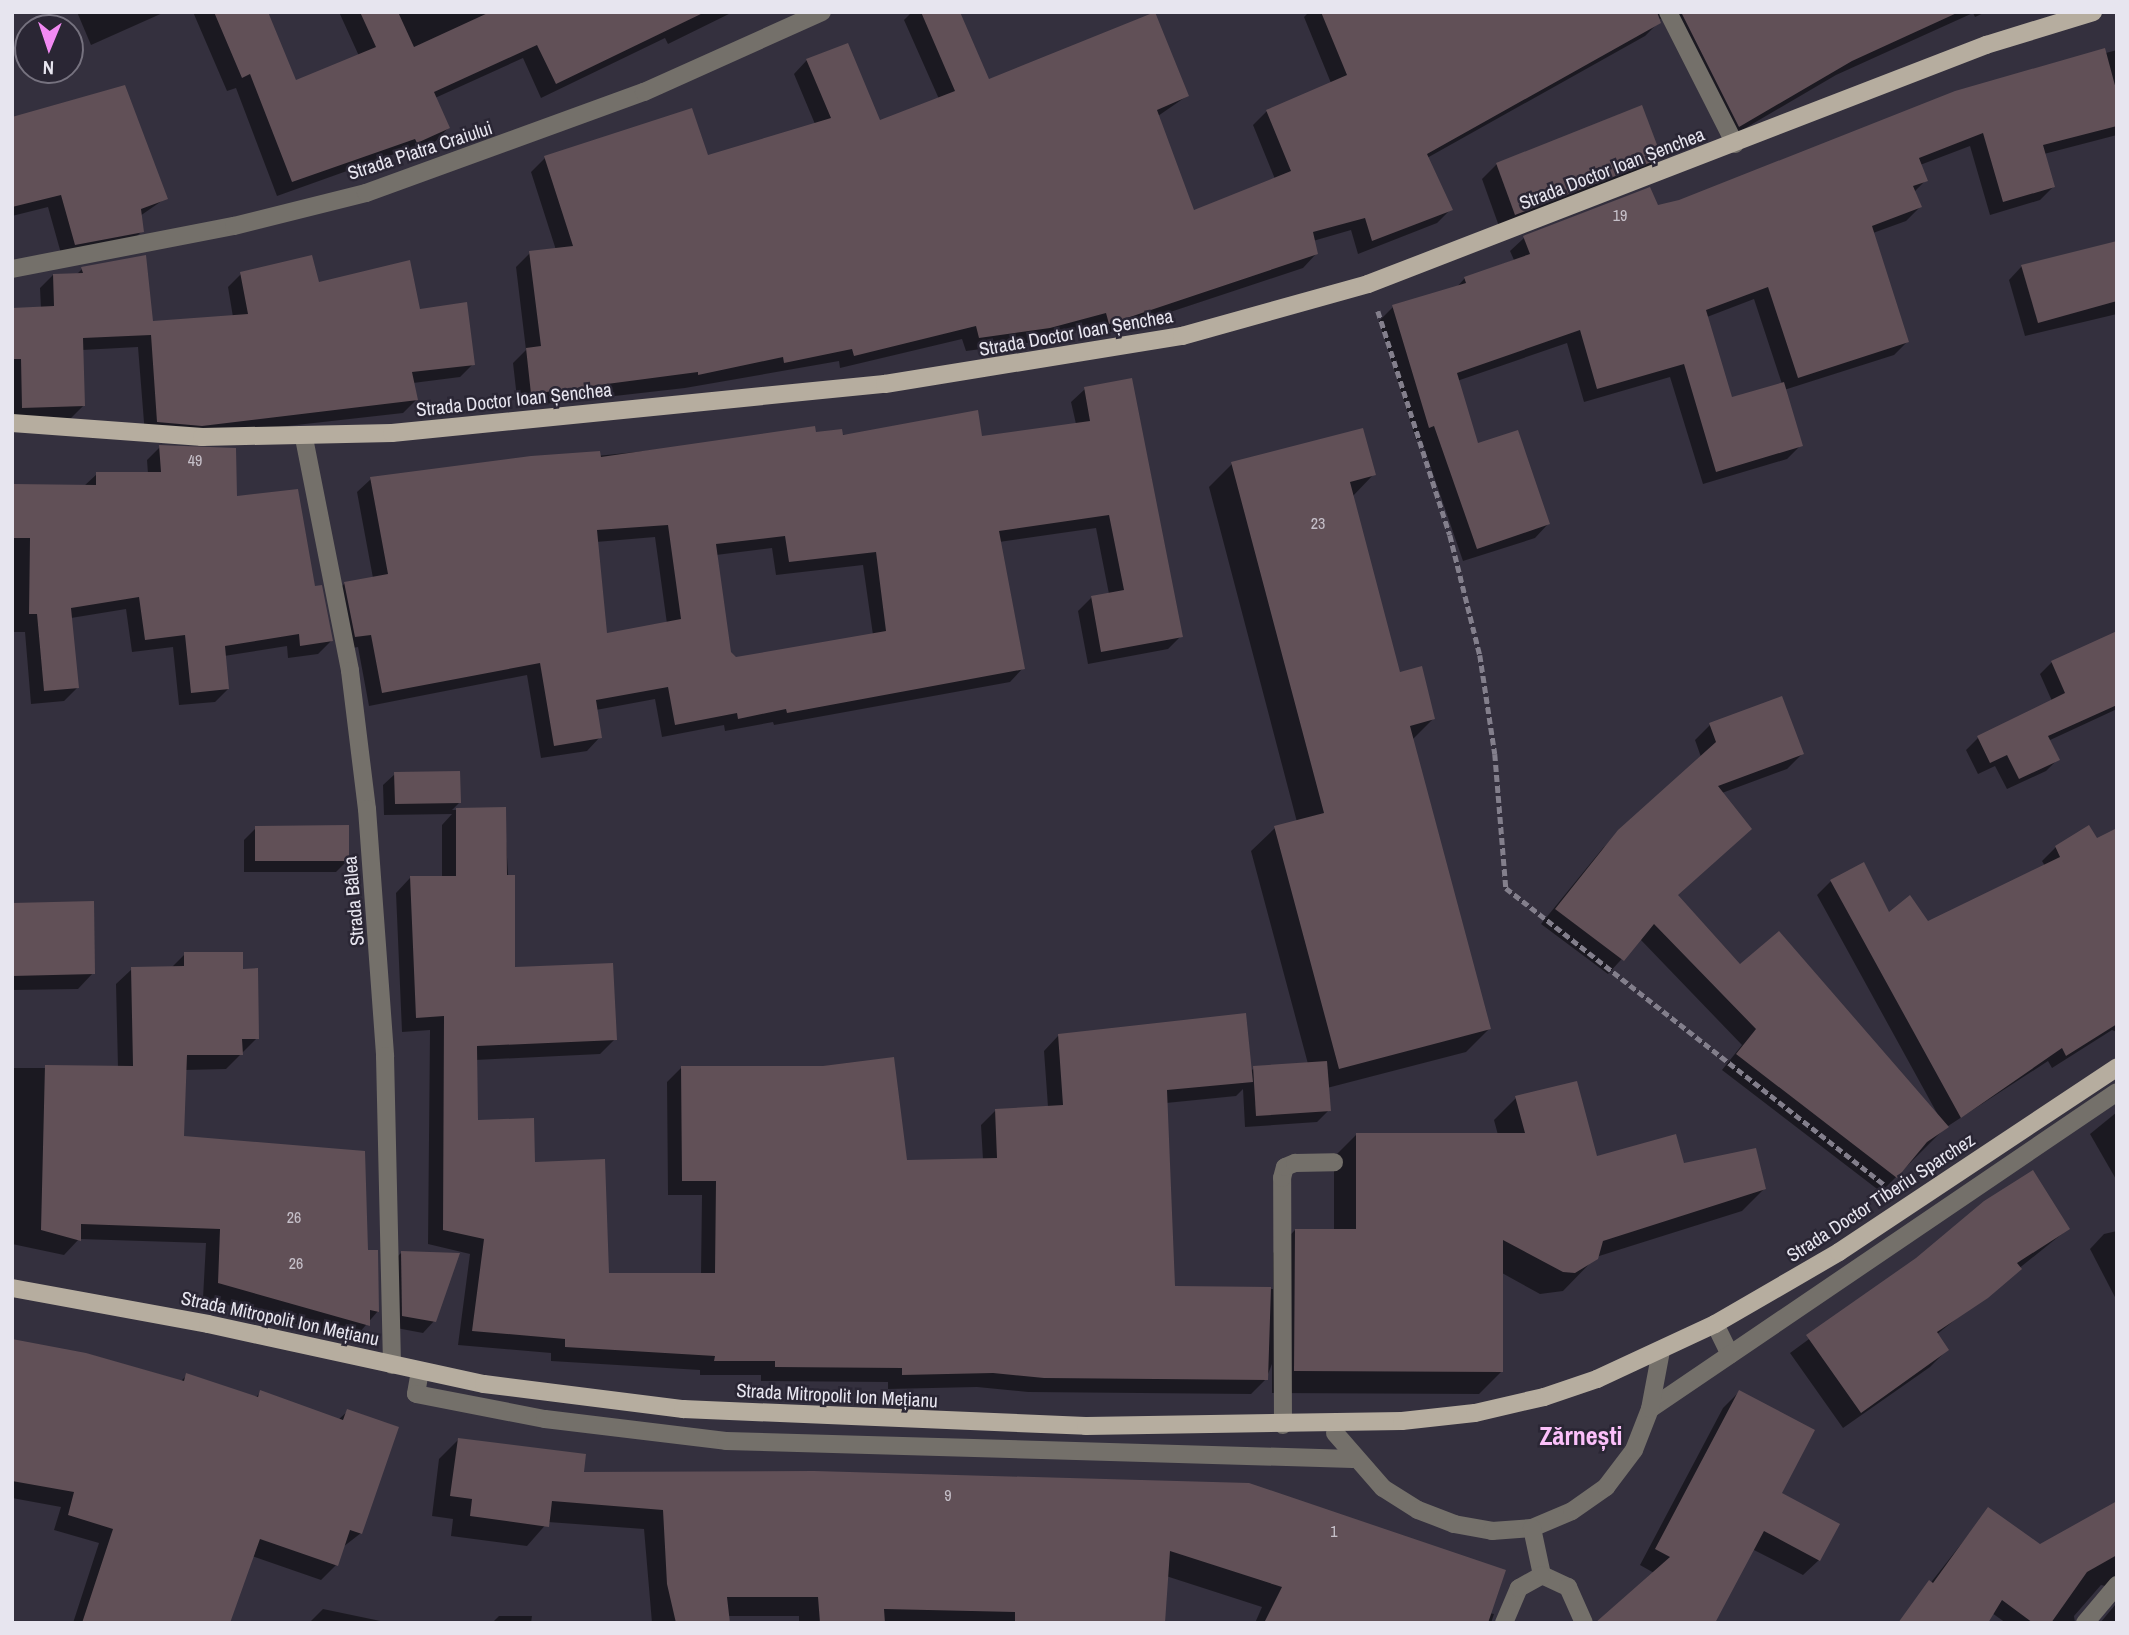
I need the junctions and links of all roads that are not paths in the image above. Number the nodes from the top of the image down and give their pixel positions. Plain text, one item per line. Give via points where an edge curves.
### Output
1 (822, 12) edge
2 (1668, 12) edge
3 (2093, 12) edge
4 (1735, 144) junction
5 (12, 269) edge
6 (12, 423) edge
7 (304, 438) junction
8 (2117, 1067) edge
9 (2117, 1093) edge
10 (1334, 1162) dead end
11 (12, 1288) edge
12 (1715, 1324) junction
13 (1661, 1351) junction
14 (1730, 1355) junction
15 (392, 1365) junction
16 (420, 1371) junction
17 (1650, 1409) junction
18 (1283, 1425) junction
19 (1335, 1433) dead end
20 (1353, 1459) junction
21 (1532, 1528) junction
22 (1542, 1575) junction
23 (2117, 1585) edge
24 (1504, 1623) edge
25 (1584, 1623) edge
26 (2085, 1623) edge

1 - 5 street, Strada Piatra Craiului via 644,92 366,193 234,226
2 - 4 street
3 - 4 main road, Strada Doctor Ioan Șenchea via 1986,45
4 - 7 main road, Strada Doctor Ioan Șenchea via 1368,284 1182,336 1003,368 489,424
6 - 7 main road, Strada Doctor Ioan Șenchea via 202,438
7 - 15 street, Strada Bâlea via 350,671 367,809 385,1056
8 - 12 main road, Strada Doctor Tiberiu Sparchez via 1911,1205
9 - 14 street
10 - 18 street via 1295,1163 1285,1167 1282,1178
11 - 15 main road, Strada Mitropolit Ion Mețianu via 195,1321
12 - 13 main road, Strada Doctor Tiberiu Sparchez
12 - 14 street
13 - 17 street
13 - 18 main road, Strada Mitropolit Ion Mețianu via 1544,1397 1475,1413
14 - 17 street
15 - 16 main road, Strada Mitropolit Ion Mețianu
16 - 18 main road, Strada Mitropolit Ion Mețianu via 592,1400 758,1414 1048,1425
16 - 20 street via 416,1394 545,1419 726,1441
17 - 21 street via 1634,1450 1606,1487 1572,1511
19 - 20 street
20 - 21 street via 1383,1488 1442,1519 1492,1531
21 - 22 street
22 - 24 street via 1519,1588
22 - 25 street via 1568,1587
23 - 26 street

